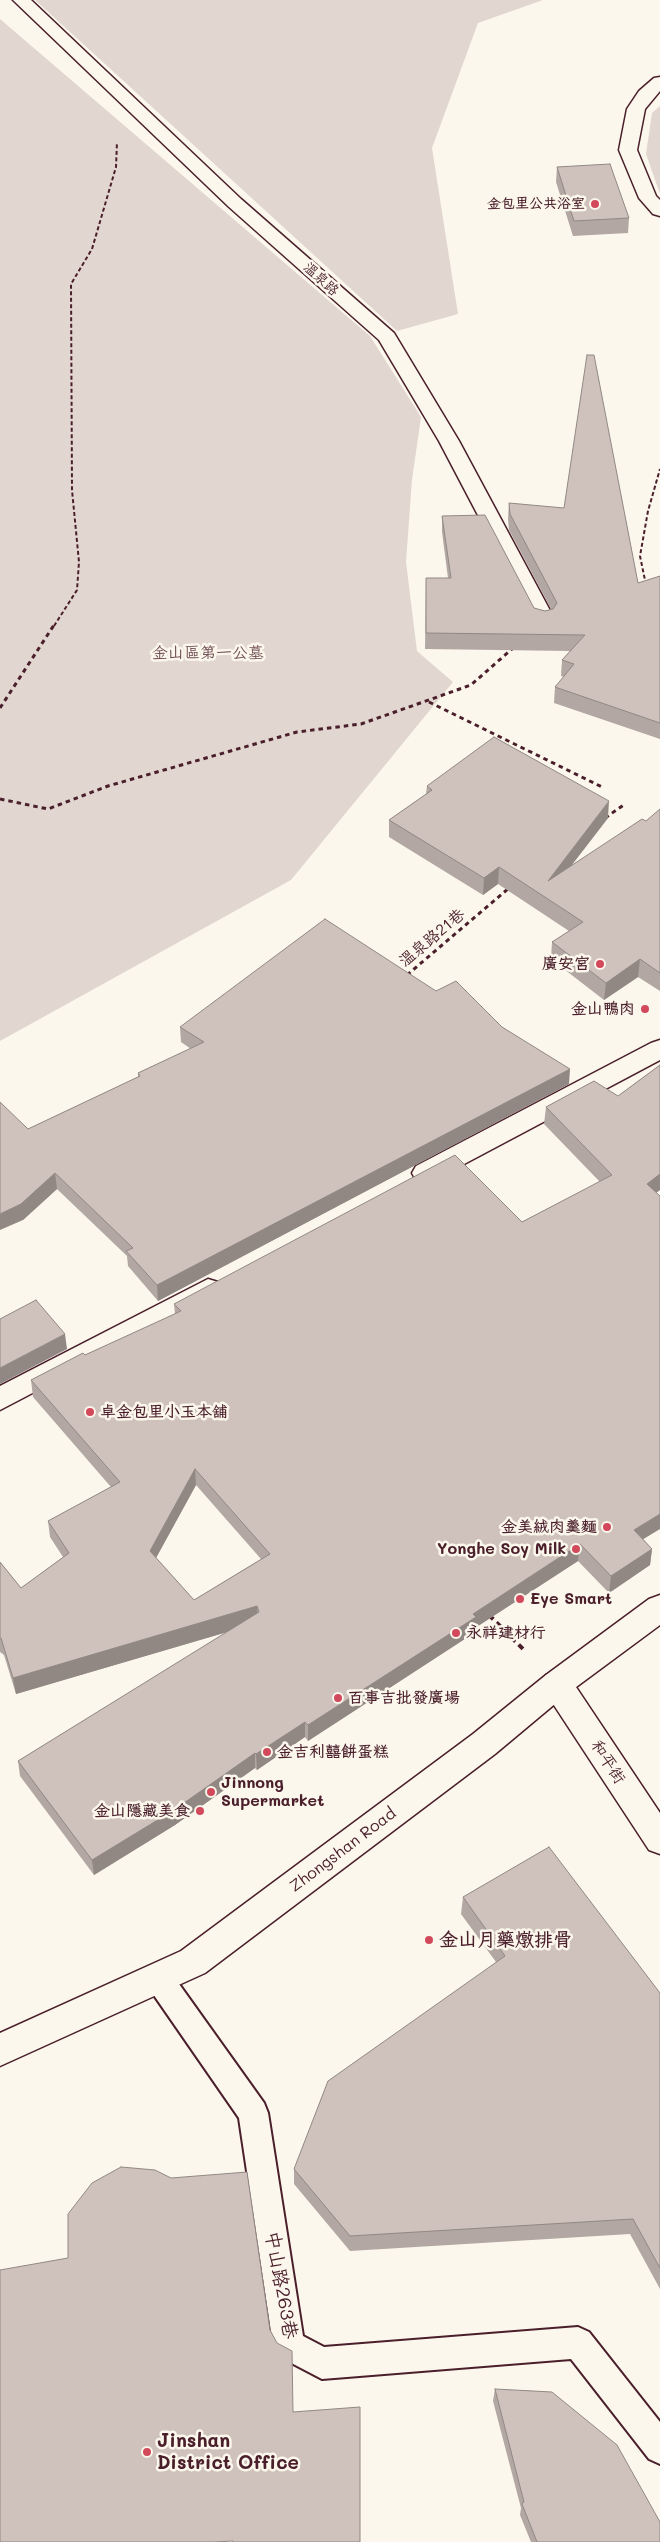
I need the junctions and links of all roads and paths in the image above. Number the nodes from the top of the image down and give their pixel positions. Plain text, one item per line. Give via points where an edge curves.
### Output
1 (21, 0) edge
2 (660, 82) edge
3 (119, 94) junction
4 (660, 210) edge
5 (660, 469) edge
6 (647, 594) edge
7 (543, 618) joint
8 (428, 702) junction
9 (0, 708) edge
10 (604, 788) dead end
11 (0, 799) edge
12 (625, 804) dead end
13 (600, 821) edge
14 (512, 885) edge
15 (402, 979) edge
16 (660, 1048) edge
17 (405, 1184) edge
18 (229, 1278) edge
19 (0, 1399) edge
20 (660, 1608) edge
21 (487, 1613) edge
22 (557, 1684) junction
23 (660, 1840) edge
24 (160, 1979) junction
25 (0, 2050) edge
26 (660, 2448) edge

1 - 3 street, 溫泉路
2 - 4 street via 636,108 628,150 648,198
3 - 7 street, 溫泉路 via 235,203 387,337 449,441
3 - 9 path via 116,167 92,249 71,284 72,490 79,562 77,590
5 - 6 path via 640,556
7 - 8 path via 472,685
8 - 10 path
8 - 11 path via 361,724 297,732 108,786 48,809
12 - 13 path
14 - 15 path, 溫泉路21巷
16 - 17 street
18 - 19 street
20 - 22 street, Zhongshan Road
21 - 22 path
22 - 23 street, 和平街
22 - 24 street, Zhongshan Road via 484,1744 194,1962
24 - 25 street, Zhongshan Road
24 - 26 lane, 中山路263巷 via 253,2112 289,2346 322,2363 578,2343

